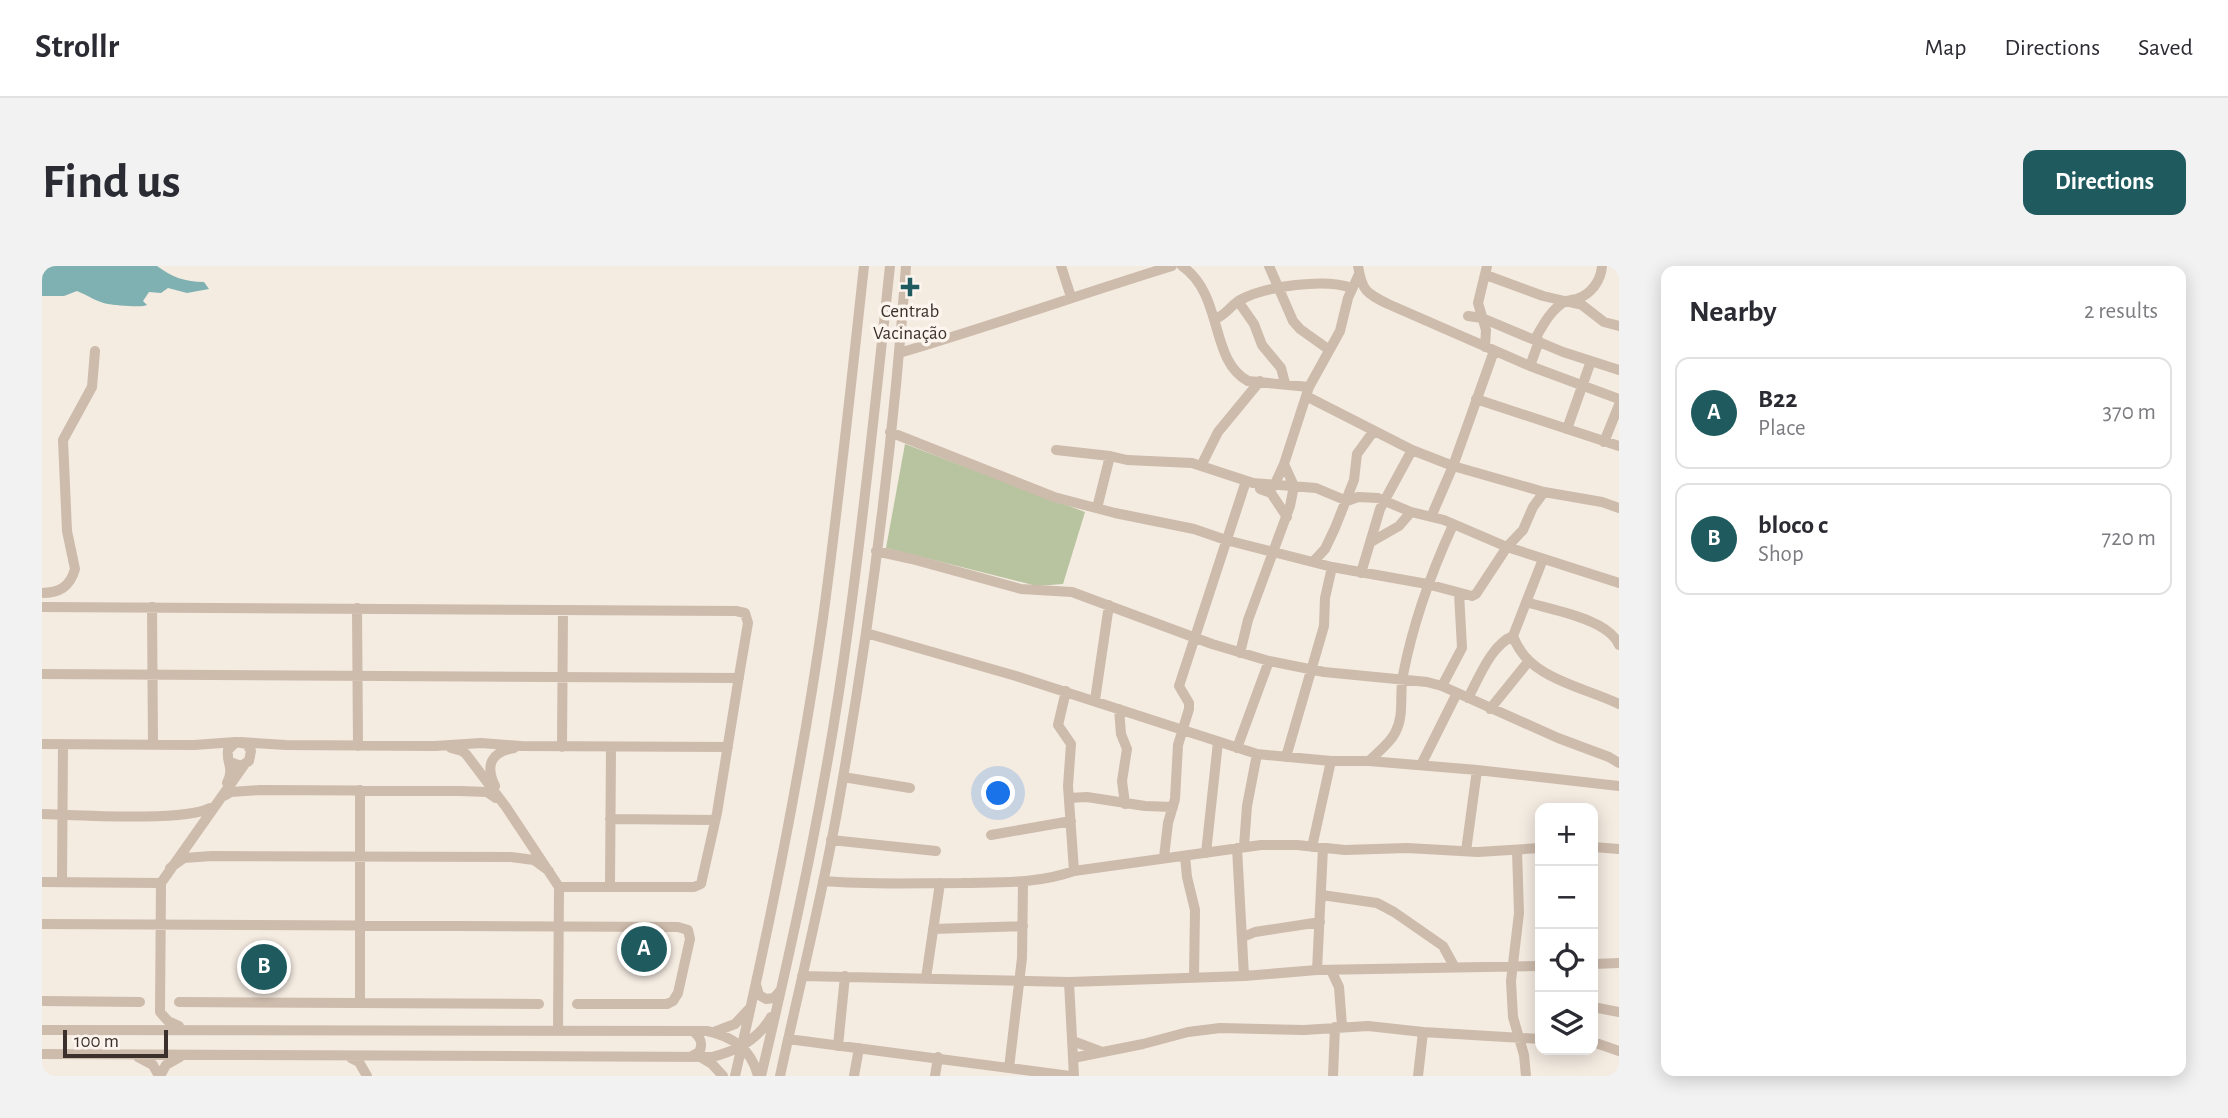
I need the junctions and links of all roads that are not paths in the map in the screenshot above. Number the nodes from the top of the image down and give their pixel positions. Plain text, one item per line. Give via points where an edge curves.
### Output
1 (864, 266) edge
2 (890, 266) edge
3 (906, 266) edge
4 (1061, 266) edge
5 (1172, 266) edge
6 (1182, 266) edge
7 (1269, 266) edge
8 (1602, 266) edge
9 (1358, 270) edge
10 (1486, 271) edge
11 (1352, 288) junction
12 (1280, 289) junction
13 (1071, 297) junction
14 (1567, 300) junction
15 (1238, 302) junction
16 (1478, 303) junction
17 (1468, 316) junction
18 (1214, 318) junction
19 (1482, 318) junction
20 (1619, 327) edge
21 (1486, 330) junction
22 (1456, 334) junction
23 (1537, 340) junction
24 (1472, 341) junction
25 (1328, 349) junction
26 (1490, 349) junction
27 (95, 351) dead end
28 (899, 353) junction
29 (1591, 361) junction
30 (1530, 366) junction
31 (1619, 370) edge
32 (1261, 381) junction
33 (1285, 383) junction
34 (1583, 385) junction
35 (1308, 392) junction
36 (1476, 399) junction
37 (1619, 399) edge
38 (1619, 405) edge
39 (1567, 429) junction
40 (890, 432) junction
41 (1373, 432) junction
42 (1604, 442) junction
43 (1619, 446) edge
44 (1056, 450) dead end
45 (1412, 450) junction
46 (1110, 457) junction
47 (1284, 464) junction
48 (1201, 466) junction
49 (1453, 466) junction
50 (1246, 481) junction
51 (1294, 486) junction
52 (1266, 487) junction
53 (1544, 492) junction
54 (1385, 500) junction
55 (1347, 501) junction
56 (1239, 505) junction
57 (1097, 508) junction
58 (1619, 508) edge
59 (1411, 512) junction
60 (1287, 517) junction
61 (1431, 517) junction
62 (1453, 525) junction
63 (1279, 539) junction
64 (1226, 540) junction
65 (1371, 542) junction
66 (1507, 547) junction
67 (1262, 549) junction
68 (876, 551) junction
69 (1275, 552) junction
70 (1543, 559) junction
71 (1313, 562) junction
72 (1332, 567) junction
73 (1361, 573) junction
74 (1406, 581) junction
75 (1619, 583) edge
76 (1427, 584) junction
77 (42, 593) edge
78 (1459, 593) junction
79 (1424, 598) junction
80 (1526, 602) junction
81 (1109, 605) junction
82 (42, 607) edge
83 (152, 607) junction
84 (357, 608) junction
85 (562, 610) junction
86 (866, 633) junction
87 (1513, 636) junction
88 (1194, 637) junction
89 (1619, 645) edge
90 (1240, 653) junction
91 (1269, 661) junction
92 (1528, 662) junction
93 (1312, 670) junction
94 (42, 674) edge
95 (152, 674) junction
96 (357, 675) junction
97 (562, 676) junction
98 (739, 678) junction
99 (1402, 678) junction
100 (1442, 686) junction
101 (1066, 691) junction
102 (1457, 693) junction
103 (1468, 698) junction
104 (1095, 700) junction
105 (1619, 704) edge
106 (1119, 709) junction
107 (1490, 709) junction
108 (1181, 728) junction
109 (1219, 741) junction
110 (238, 742) junction
111 (42, 744) edge
112 (63, 744) junction
113 (482, 744) junction
114 (153, 745) junction
115 (194, 745) junction
116 (286, 745) junction
117 (358, 746) junction
118 (435, 746) junction
119 (521, 746) junction
120 (562, 747) junction
121 (611, 747) junction
122 (728, 747) junction
123 (1619, 747) edge
124 (1237, 748) junction
125 (1257, 754) junction
126 (1286, 757) junction
127 (229, 760) junction
128 (1614, 760) edge
129 (1331, 761) junction
130 (1369, 761) junction
131 (248, 762) junction
132 (492, 762) junction
133 (473, 763) junction
134 (1421, 765) junction
135 (1477, 770) junction
136 (843, 777) junction
137 (1619, 786) edge
138 (910, 788) dead end
139 (260, 790) junction
140 (360, 790) junction
141 (460, 791) junction
142 (1069, 798) junction
143 (1125, 804) junction
144 (214, 805) junction
145 (506, 807) junction
146 (1173, 807) junction
147 (42, 814) edge
148 (62, 814) junction
149 (158, 815) junction
150 (610, 819) junction
151 (715, 820) junction
152 (1071, 821) junction
153 (200, 826) junction
154 (522, 832) junction
155 (990, 835) dead end
156 (190, 839) junction
157 (831, 839) junction
158 (1240, 847) junction
159 (1598, 847) edge
160 (1318, 848) junction
161 (1535, 848) edge
162 (1619, 849) edge
163 (1517, 850) junction
164 (936, 851) dead end
165 (1466, 851) junction
166 (1206, 853) junction
167 (212, 856) junction
168 (360, 856) junction
169 (1185, 856) junction
170 (1164, 857) junction
171 (511, 858) junction
172 (170, 868) junction
173 (549, 870) junction
174 (1074, 871) junction
175 (42, 881) edge
176 (62, 881) junction
177 (823, 881) junction
178 (161, 883) junction
179 (940, 883) junction
180 (1023, 883) junction
181 (610, 886) junction
182 (559, 887) junction
183 (1322, 895) junction
184 (1321, 922) junction
185 (42, 924) edge
186 (160, 924) junction
187 (360, 925) junction
188 (559, 926) junction
189 (1023, 926) junction
190 (933, 929) junction
191 (1243, 937) junction
192 (1619, 963) edge
193 (1598, 964) edge
194 (1454, 966) junction
195 (1535, 966) edge
196 (1512, 967) junction
197 (1317, 970) junction
198 (1331, 970) junction
199 (803, 976) junction
200 (845, 976) junction
201 (1244, 976) junction
202 (1194, 977) junction
203 (926, 978) junction
204 (1019, 980) junction
205 (1069, 982) junction
206 (756, 983) junction
207 (781, 988) junction
208 (752, 1000) junction
209 (42, 1002) edge
210 (140, 1002) dead end
211 (179, 1002) dead end
212 (360, 1003) junction
213 (539, 1004) dead end
214 (578, 1004) dead end
215 (1598, 1008) edge
216 (160, 1012) junction
217 (1619, 1012) edge
218 (1338, 1027) junction
219 (188, 1029) junction
220 (42, 1030) edge
221 (132, 1030) junction
222 (558, 1031) junction
223 (693, 1031) junction
224 (707, 1031) junction
225 (1423, 1032) junction
226 (788, 1039) junction
227 (1520, 1039) junction
228 (1535, 1040) edge
229 (1073, 1041) junction
230 (1598, 1044) edge
231 (742, 1046) junction
232 (838, 1046) junction
233 (859, 1048) junction
234 (1619, 1051) edge
235 (1102, 1052) junction
236 (42, 1054) edge
237 (132, 1055) junction
238 (188, 1055) junction
239 (692, 1056) junction
240 (348, 1057) junction
241 (384, 1057) junction
242 (938, 1057) junction
243 (1073, 1058) junction
244 (1009, 1068) junction
245 (989, 1070) edge
246 (367, 1074) edge
247 (1031, 1074) edge
248 (160, 1076) edge
249 (723, 1076) edge
250 (735, 1076) edge
251 (760, 1076) edge
252 (780, 1076) edge
253 (854, 1076) edge
254 (935, 1076) edge
255 (1072, 1076) edge
256 (1333, 1076) edge
257 (1418, 1076) edge
258 (1526, 1076) edge

1 - 206 street via 821,627
2 - 207 street via 848,630 822,791
3 - 28 street
4 - 13 street
5 - 13 street
6 - 18 street via 1207,295
7 - 12 street
8 - 14 street via 1597,284
9 - 11 street
9 - 22 street via 1367,293
10 - 14 street via 1543,296
10 - 16 street
11 - 12 street via 1323,284
11 - 25 street via 1340,331
12 - 15 street
12 - 25 street via 1293,321
13 - 28 street
14 - 20 street
14 - 23 street via 1552,313
15 - 18 street via 1224,316
15 - 33 street via 1281,368
16 - 17 street
16 - 19 street
17 - 19 street
17 - 22 street
18 - 32 street via 1234,369 1248,381
19 - 21 street
19 - 23 street
21 - 24 street
21 - 26 street
22 - 24 street
23 - 29 street
23 - 30 street
24 - 26 street
25 - 35 street
26 - 30 street
26 - 36 street
27 - 77 street via 92,387 63,440 66,531 75,569 66,586
28 - 40 street
29 - 31 street
29 - 34 street
30 - 34 street
32 - 33 street
32 - 48 street via 1219,432
33 - 35 street
34 - 37 street
34 - 39 street
35 - 41 street
35 - 47 street
36 - 39 street
36 - 49 street
38 - 42 street
39 - 42 street
40 - 57 street via 1054,497
40 - 68 street
41 - 45 street
41 - 55 street via 1357,454
42 - 43 street
44 - 46 street
45 - 49 street
45 - 54 street
46 - 48 street
46 - 57 street
47 - 51 street
47 - 52 street
48 - 50 street
49 - 53 street
49 - 61 street
50 - 52 street
50 - 56 street
51 - 52 street
51 - 55 street via 1316,488
51 - 60 street
52 - 56 street
52 - 60 street
53 - 58 street
53 - 66 street via 1523,530
54 - 55 street via 1368,496
54 - 59 street
54 - 65 street
55 - 71 street via 1331,538
56 - 64 street
57 - 64 street
59 - 61 street
59 - 65 street via 1399,526
60 - 63 street
61 - 62 street
62 - 66 street
62 - 76 street
63 - 67 street
63 - 69 street
64 - 67 street
64 - 88 street
65 - 73 street
66 - 70 street
66 - 78 street via 1476,594
67 - 69 street
68 - 81 street via 1021,589 1072,592
68 - 86 street
69 - 71 street
69 - 90 street
70 - 75 street
70 - 80 street
71 - 72 street
72 - 73 street
72 - 93 street
73 - 74 street
74 - 76 street
74 - 79 street
76 - 78 street
76 - 79 street
78 - 100 street via 1462,649
79 - 99 street
80 - 87 street
80 - 89 street via 1604,627
81 - 88 street
81 - 104 street
82 - 83 street
83 - 84 street
83 - 95 street
84 - 85 street
84 - 96 street
85 - 97 street
85 - 98 street via 743,612 748,623
86 - 101 street
86 - 136 street
87 - 92 street
87 - 103 street via 1495,651
88 - 90 street
88 - 108 street via 1180,686 1189,704
90 - 91 street
91 - 93 street
91 - 124 street
92 - 105 street
92 - 107 street
93 - 99 street
93 - 126 street
94 - 95 street
95 - 96 street
95 - 114 street
96 - 97 street
96 - 117 street
97 - 98 street
97 - 120 street
98 - 122 street
99 - 100 street
99 - 130 street via 1401,712 1394,736
100 - 102 street
101 - 104 street
101 - 142 street via 1058,725 1071,744
102 - 103 street
102 - 134 street
103 - 107 street
104 - 106 street
106 - 108 street
106 - 143 street via 1127,750 1122,780
107 - 128 street
108 - 109 street
108 - 146 street
109 - 124 street
109 - 166 street
110 - 115 street
110 - 116 street
110 - 127 street via 228,750
110 - 131 street via 250,747
111 - 112 street
112 - 114 street
112 - 148 street
113 - 118 street
113 - 119 street
113 - 132 street via 493,750
113 - 133 street via 472,748
114 - 115 street
115 - 127 street via 221,749
116 - 117 street
116 - 131 street via 261,748
117 - 118 street
118 - 133 street via 462,751
119 - 120 street
119 - 132 street via 502,751
120 - 121 street
121 - 122 street
121 - 150 street
122 - 151 street
123 - 128 street
124 - 125 street
125 - 126 street
125 - 158 street
126 - 129 street
127 - 131 street via 237,766
127 - 144 street via 230,777
129 - 130 street
129 - 160 street
130 - 134 street
131 - 139 street via 244,782
131 - 144 street
132 - 133 street via 483,768
132 - 145 street via 490,776
133 - 141 street via 477,785
133 - 145 street
134 - 135 street
135 - 137 street
135 - 165 street
136 - 138 street
136 - 157 street
139 - 140 street
139 - 144 street via 231,792
140 - 141 street
140 - 168 street
141 - 145 street via 487,792
142 - 143 street
142 - 152 street
143 - 146 street
144 - 149 street via 198,813
144 - 153 street
145 - 154 street
146 - 170 street
147 - 148 street
148 - 149 street
148 - 176 street
149 - 156 street via 186,820
150 - 151 street
150 - 181 street
151 - 181 street via 698,886
152 - 155 street
152 - 174 street
153 - 156 street
153 - 167 street via 196,845
154 - 171 street via 522,849
154 - 173 street
156 - 172 street
157 - 164 street
157 - 177 street
158 - 160 street
158 - 166 street
158 - 191 street
159 - 162 street
160 - 165 street
160 - 183 street
161 - 163 street
163 - 165 street
163 - 196 street via 1519,914
166 - 169 street
167 - 168 street
167 - 172 street via 184,858
168 - 171 street
168 - 187 street
169 - 170 street
169 - 202 street via 1195,909
170 - 174 street
171 - 173 street via 534,860
172 - 178 street
173 - 182 street
174 - 180 street
175 - 176 street
176 - 178 street
177 - 179 street
177 - 199 street
178 - 186 street
179 - 180 street
179 - 190 street
180 - 189 street
181 - 182 street
182 - 188 street
183 - 184 street
183 - 194 street via 1377,903 1394,912 1443,946
184 - 191 street
184 - 197 street
185 - 186 street
186 - 187 street
186 - 216 street
187 - 188 street
187 - 212 street
188 - 214 street via 682,927 690,936 673,1002
188 - 222 street
189 - 190 street
189 - 204 street
190 - 203 street
191 - 201 street
192 - 193 street
194 - 196 street
194 - 198 street
195 - 196 street
196 - 227 street via 1513,1017
197 - 198 street
197 - 201 street
198 - 218 street via 1339,987
199 - 200 street
199 - 226 street
200 - 203 street
200 - 232 street
201 - 202 street
202 - 205 street
203 - 204 street
204 - 205 street
204 - 244 street
205 - 229 street
206 - 207 street via 759,995 766,999 777,996
206 - 208 street
207 - 231 street via 767,1024
207 - 251 street
208 - 224 street via 735,1024
208 - 231 street
209 - 210 street
211 - 212 street
212 - 213 street
215 - 217 street
216 - 219 street via 173,1024
216 - 221 street
218 - 225 street
218 - 235 street via 1214,1028
218 - 256 street
219 - 221 street
219 - 222 street
220 - 221 street
222 - 223 street
223 - 224 street
223 - 239 street via 702,1045
224 - 231 street
225 - 227 street
225 - 257 street
226 - 232 street
226 - 252 street
227 - 228 street
227 - 258 street
229 - 235 street
229 - 243 street
230 - 234 street
231 - 239 street via 712,1057
231 - 250 street
231 - 251 street
232 - 233 street
233 - 242 street
233 - 253 street
235 - 243 street
236 - 237 street
237 - 238 street
237 - 248 street via 153,1065
238 - 240 street
238 - 248 street via 171,1061
239 - 241 street
239 - 249 street via 712,1064
240 - 241 street
240 - 246 street via 359,1062
241 - 246 street via 373,1063
242 - 245 street
242 - 254 street
243 - 255 street
244 - 245 street
244 - 247 street
247 - 255 street

